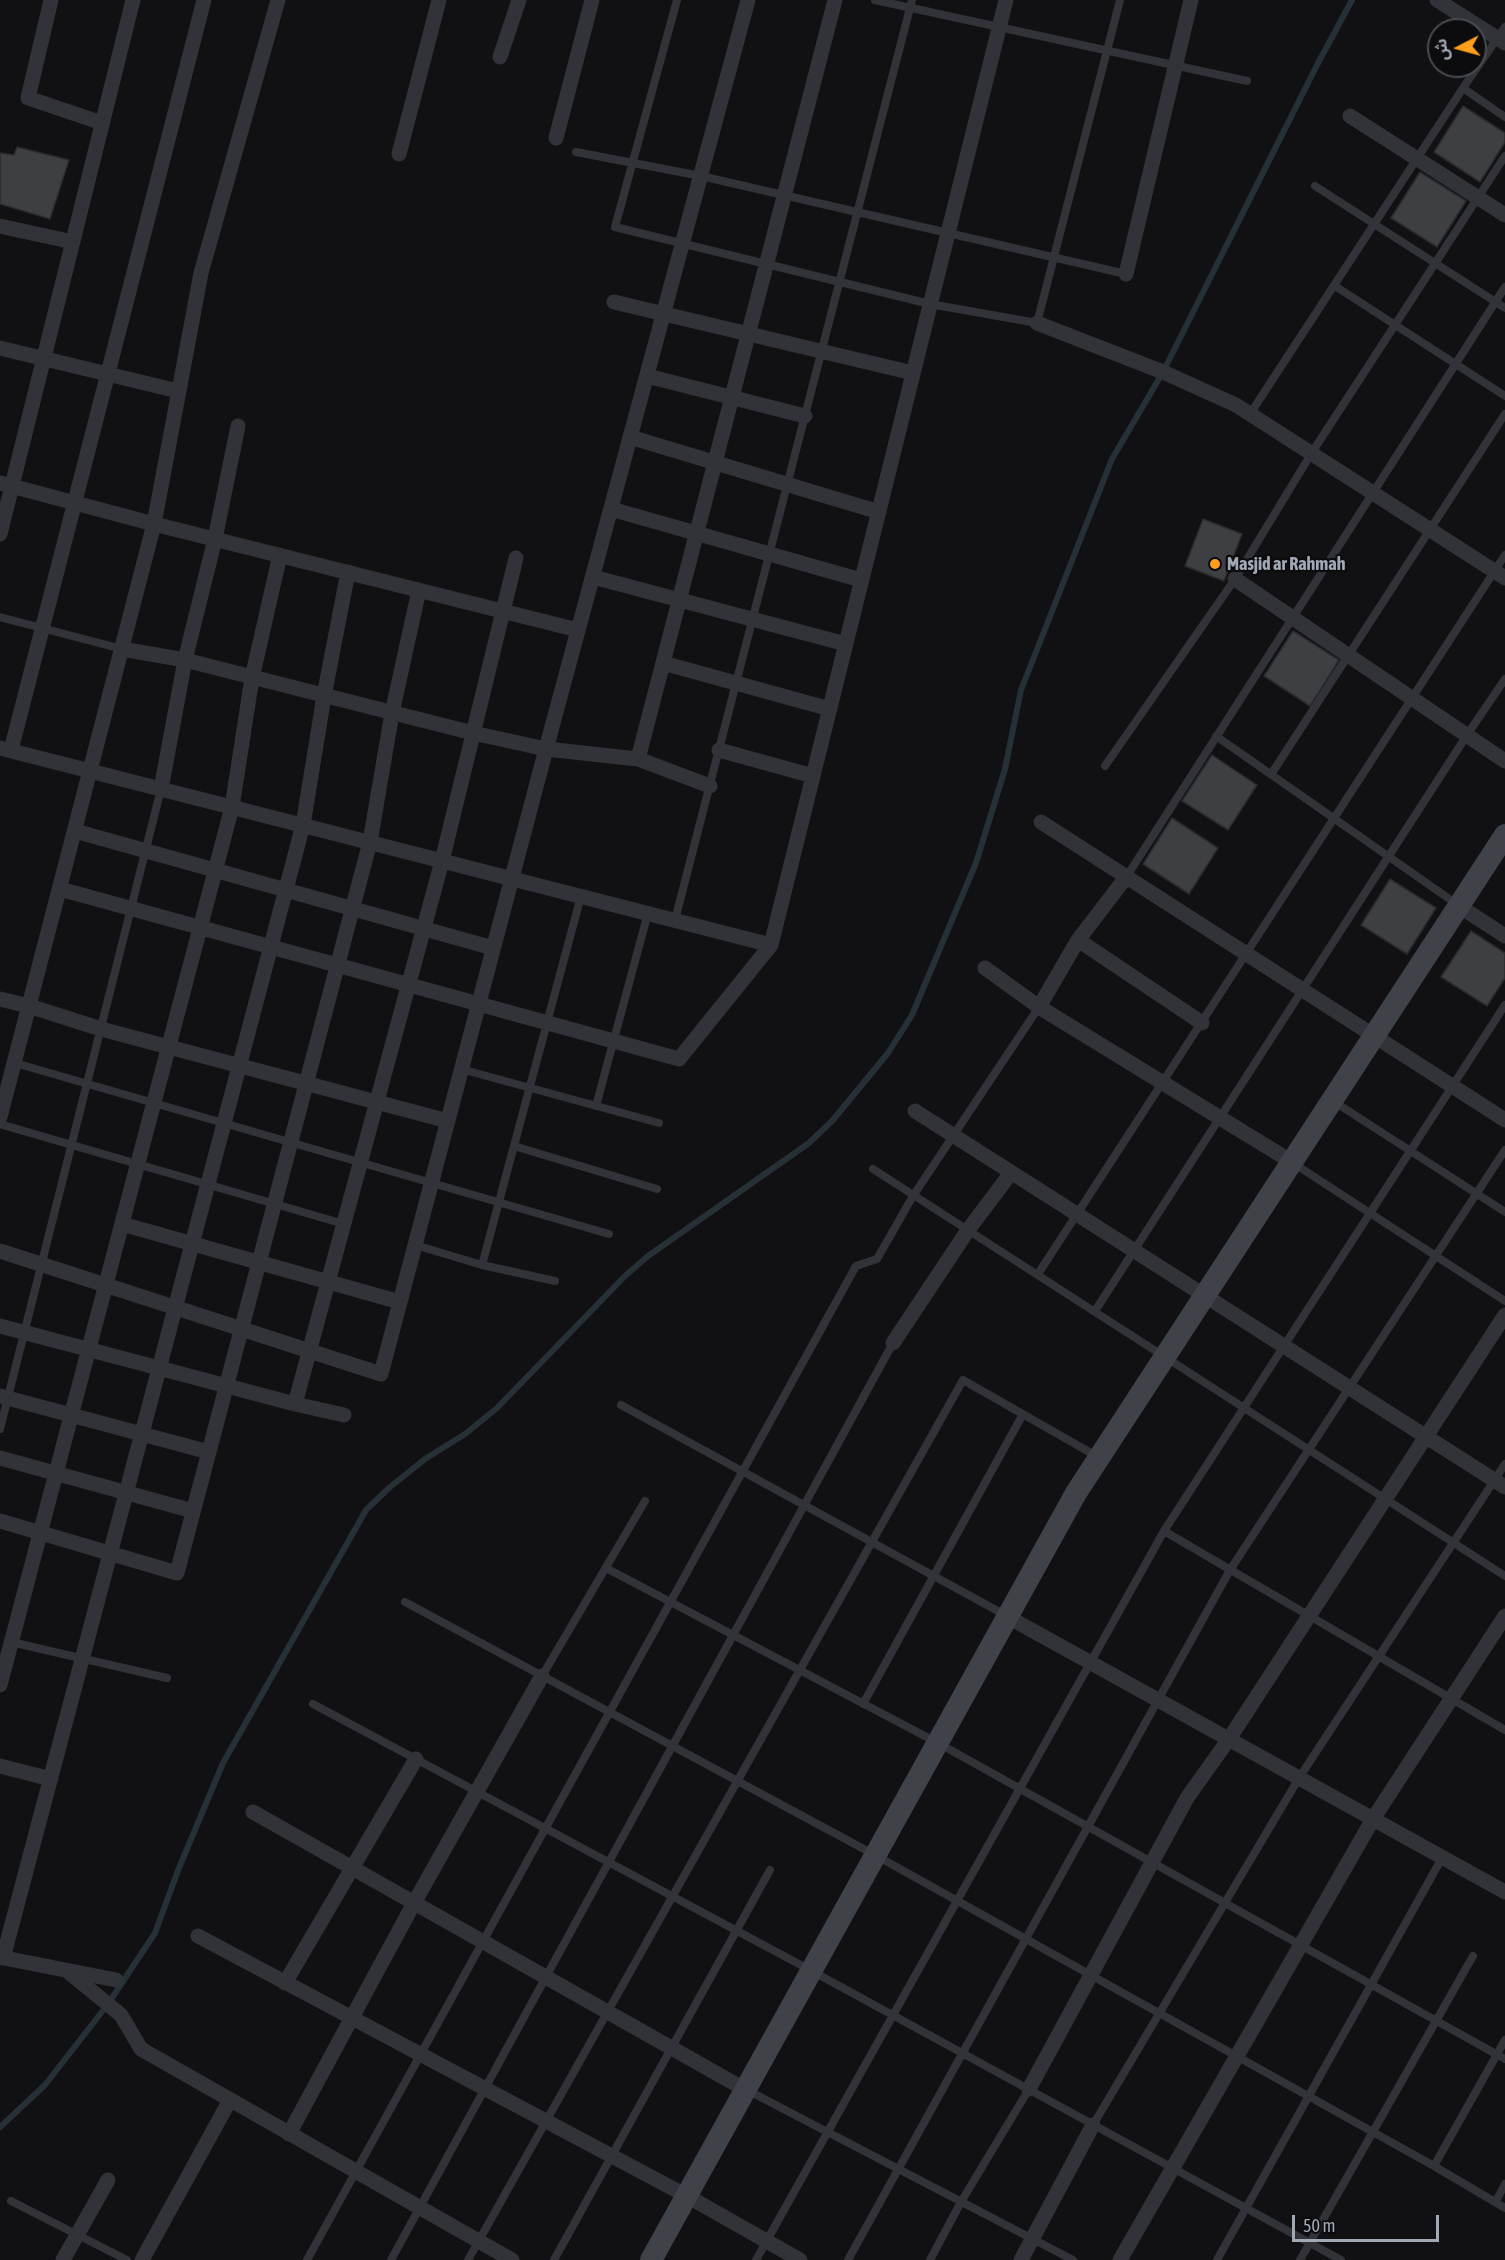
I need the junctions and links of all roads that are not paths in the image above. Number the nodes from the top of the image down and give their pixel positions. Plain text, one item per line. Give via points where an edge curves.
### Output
1 (51, 0) edge
2 (133, 0) edge
3 (204, 0) edge
4 (278, 0) edge
5 (439, 0) edge
6 (519, 0) edge
7 (592, 0) edge
8 (677, 0) edge
9 (748, 0) edge
10 (835, 0) edge
11 (875, 0) edge
12 (1005, 0) edge
13 (1120, 0) edge
14 (1191, 0) edge
15 (1437, 0) edge
16 (911, 4) edge
17 (999, 27) junction
18 (1503, 36) edge
19 (1107, 51) junction
20 (500, 57) dead end
21 (1176, 66) junction
22 (1247, 81) dead end
23 (1463, 88) junction
24 (1350, 116) dead end
25 (1505, 117) edge
26 (102, 123) junction
27 (556, 138) dead end
28 (576, 152) dead end
29 (399, 154) dead end
30 (1505, 156) edge
31 (1418, 159) junction
32 (632, 163) junction
33 (701, 176) junction
34 (1315, 186) dead end
35 (785, 195) junction
36 (1478, 198) junction
37 (858, 212) junction
38 (1505, 215) edge
39 (1375, 225) junction
40 (0, 228) edge
41 (948, 234) junction
42 (73, 242) junction
43 (682, 244) junction
44 (1054, 258) junction
45 (1436, 263) junction
46 (767, 264) junction
47 (1126, 274) joint
48 (840, 282) junction
49 (1335, 286) junction
50 (1505, 287) edge
51 (614, 302) dead end
52 (1496, 302) junction
53 (930, 304) junction
54 (1505, 308) edge
55 (664, 313) junction
56 (1037, 323) junction
57 (1395, 325) junction
58 (748, 333) junction
59 (0, 348) edge
60 (822, 351) junction
61 (44, 359) junction
62 (1455, 364) junction
63 (913, 373) junction
64 (108, 374) junction
65 (647, 376) junction
66 (178, 391) junction
67 (1505, 396) edge
68 (732, 397) junction
69 (1251, 414) junction
70 (1505, 414) edge
71 (805, 416) junction
72 (238, 426) dead end
73 (630, 437) junction
74 (1311, 454) junction
75 (715, 463) junction
76 (787, 484) junction
77 (6, 485) edge
78 (1372, 493) junction
79 (75, 503) junction
80 (611, 509) junction
81 (879, 512) junction
82 (154, 524) junction
83 (1430, 530) junction
84 (0, 534) edge
85 (696, 534) junction
86 (214, 539) junction
87 (769, 554) junction
88 (280, 555) junction
89 (1505, 555) edge
90 (516, 558) dead end
91 (348, 572) junction
92 (1500, 575) edge
93 (593, 577) junction
94 (1235, 579) junction
95 (861, 580) junction
96 (419, 590) junction
97 (679, 600) junction
98 (503, 611) junction
99 (0, 617) edge
100 (1292, 617) junction
101 (753, 620) junction
102 (43, 628) junction
103 (578, 630) junction
104 (846, 644) junction
105 (122, 649) junction
106 (1348, 656) junction
107 (185, 660) junction
108 (663, 663) junction
109 (252, 678) junction
110 (1505, 679) edge
111 (736, 683) junction
112 (324, 696) junction
113 (1412, 698) junction
114 (830, 709) junction
115 (392, 713) junction
116 (473, 733) junction
117 (1467, 735) junction
118 (1216, 736) junction
119 (5, 749) edge
120 (546, 749) junction
121 (719, 750) junction
122 (638, 759) junction
123 (1505, 761) edge
124 (1105, 766) dead end
125 (91, 771) junction
126 (1272, 773) junction
127 (813, 776) junction
128 (710, 786) junction
129 (161, 789) junction
130 (232, 807) junction
131 (1335, 818) junction
132 (1041, 822) dead end
133 (303, 825) junction
134 (75, 831) junction
135 (370, 842) junction
136 (1503, 844) edge
137 (145, 850) junction
138 (1389, 856) junction
139 (442, 861) junction
140 (216, 870) junction
141 (1127, 876) junction
142 (511, 878) junction
143 (60, 889) junction
144 (286, 890) junction
145 (581, 896) junction
146 (1459, 906) junction
147 (131, 908) junction
148 (353, 908) junction
149 (648, 913) junction
150 (675, 920) junction
151 (201, 928) junction
152 (424, 928) junction
153 (1505, 936) edge
154 (1078, 940) junction
155 (771, 945) junction
156 (271, 947) junction
157 (493, 948) junction
158 (1246, 954) junction
159 (338, 965) junction
160 (985, 968) dead end
161 (408, 985) junction
162 (1302, 990) junction
163 (0, 999) edge
164 (478, 1004) junction
165 (1505, 1005) edge
166 (29, 1006) junction
167 (1039, 1007) junction
168 (547, 1023) junction
169 (1202, 1023) junction
170 (100, 1029) junction
171 (1374, 1036) junction
172 (613, 1041) junction
173 (169, 1047) junction
174 (15, 1062) junction
175 (239, 1066) junction
176 (461, 1069) junction
177 (87, 1083) junction
178 (1162, 1083) junction
179 (306, 1084) junction
180 (1452, 1086) junction
181 (529, 1088) junction
182 (1332, 1101) junction
183 (377, 1102) junction
184 (154, 1103) junction
185 (596, 1106) junction
186 (915, 1112) dead end
187 (0, 1117) edge
188 (1220, 1118) junction
189 (1505, 1120) edge
190 (448, 1121) junction
191 (224, 1123) junction
192 (659, 1123) dead end
193 (0, 1124) edge
194 (953, 1136) junction
195 (291, 1142) junction
196 (71, 1145) junction
197 (514, 1146) junction
198 (1505, 1150) edge
199 (1410, 1151) junction
200 (360, 1162) junction
201 (1292, 1162) junction
202 (138, 1165) junction
203 (873, 1169) dead end
204 (1011, 1173) junction
205 (431, 1183) junction
206 (208, 1185) junction
207 (657, 1189) dead end
208 (1477, 1194) junction
209 (913, 1196) junction
210 (498, 1202) junction
211 (274, 1204) junction
212 (1505, 1212) edge
213 (1370, 1214) junction
214 (1077, 1215) junction
215 (122, 1224) junction
216 (344, 1224) junction
217 (968, 1230) junction
218 (609, 1234) dead end
219 (192, 1244) junction
220 (415, 1245) junction
221 (0, 1251) edge
222 (1134, 1251) junction
223 (1436, 1256) junction
224 (259, 1262) junction
225 (41, 1264) junction
226 (482, 1265) junction
227 (1038, 1274) junction
228 (328, 1281) junction
229 (555, 1281) dead end
230 (106, 1285) junction
231 (1205, 1296) junction
232 (1505, 1301) edge
233 (400, 1302) junction
234 (175, 1307) junction
235 (1095, 1311) junction
236 (1505, 1315) edge
237 (0, 1326) edge
238 (242, 1329) junction
239 (24, 1332) junction
240 (894, 1343) joint
241 (1284, 1346) junction
242 (89, 1349) junction
243 (309, 1351) junction
244 (1165, 1357) junction
245 (159, 1368) junction
246 (226, 1386) junction
247 (1350, 1388) junction
248 (4, 1397) edge
249 (295, 1404) junction
250 (621, 1405) dead end
251 (1244, 1408) junction
252 (1023, 1414) junction
253 (72, 1415) junction
254 (344, 1415) dead end
255 (0, 1429) edge
256 (142, 1434) junction
257 (1426, 1436) junction
258 (1308, 1450) junction
259 (209, 1452) junction
260 (0, 1458) edge
261 (1100, 1458) junction
262 (1505, 1464) edge
263 (742, 1472) junction
264 (56, 1473) junction
265 (1500, 1483) edge
266 (126, 1492) junction
267 (1385, 1499) junction
268 (645, 1501) dead end
269 (805, 1506) junction
270 (193, 1510) junction
271 (0, 1521) edge
272 (1164, 1531) junction
273 (40, 1533) junction
274 (871, 1542) junction
275 (1453, 1543) junction
276 (110, 1554) junction
277 (606, 1568) junction
278 (1230, 1569) junction
279 (933, 1576) junction
280 (1505, 1576) edge
281 (405, 1602) dead end
282 (670, 1602) junction
283 (1309, 1616) junction
284 (1505, 1616) edge
285 (1008, 1617) junction
286 (734, 1635) junction
287 (11, 1642) junction
288 (1379, 1657) junction
289 (82, 1659) junction
290 (1091, 1663) junction
291 (799, 1670) junction
292 (542, 1676) junction
293 (167, 1678) dead end
294 (0, 1685) edge
295 (1450, 1698) junction
296 (1158, 1700) junction
297 (313, 1704) dead end
298 (863, 1704) junction
299 (609, 1712) junction
300 (1505, 1730) edge
301 (1229, 1739) junction
302 (938, 1743) junction
303 (673, 1746) junction
304 (416, 1759) junction
305 (0, 1766) edge
306 (1299, 1778) junction
307 (51, 1779) junction
308 (737, 1781) junction
309 (1020, 1789) junction
310 (476, 1791) junction
311 (253, 1812) dead end
312 (1372, 1819) junction
313 (1088, 1827) junction
314 (545, 1828) junction
315 (874, 1855) junction
316 (1442, 1857) junction
317 (609, 1862) junction
318 (1152, 1863) junction
319 (351, 1868) junction
320 (770, 1870) dead end
321 (1505, 1892) edge
322 (672, 1896) junction
323 (957, 1901) junction
324 (414, 1903) junction
325 (1225, 1903) junction
326 (736, 1930) junction
327 (198, 1936) dead end
328 (1026, 1939) junction
329 (483, 1942) junction
330 (1300, 1945) junction
331 (1473, 1956) dead end
332 (2, 1957) edge
333 (66, 1970) junction
334 (812, 1971) junction
335 (1091, 1976) junction
336 (546, 1978) junction
337 (116, 1980) dead end
338 (285, 1983) junction
339 (1371, 1984) junction
340 (607, 2012) junction
341 (1159, 2014) junction
342 (893, 2015) junction
343 (352, 2018) junction
344 (1436, 2020) junction
345 (1505, 2040) edge
346 (671, 2048) junction
347 (963, 2053) junction
348 (1497, 2054) junction
349 (420, 2055) junction
350 (1236, 2057) junction
351 (1505, 2059) edge
352 (485, 2089) junction
353 (1029, 2089) junction
354 (746, 2090) junction
355 (1308, 2097) junction
356 (230, 2100) junction
357 (546, 2121) junction
358 (1093, 2125) junction
359 (828, 2133) junction
360 (1372, 2133) junction
361 (289, 2134) junction
362 (612, 2156) junction
363 (1434, 2166) junction
364 (1173, 2168) junction
365 (898, 2169) junction
366 (356, 2172) junction
367 (108, 2180) dead end
368 (1505, 2184) edge
369 (687, 2196) junction
370 (11, 2201) dead end
371 (1496, 2201) junction
372 (961, 2202) junction
373 (420, 2208) junction
374 (1246, 2208) junction
375 (1505, 2208) edge
376 (77, 2235) junction
377 (1032, 2239) junction
378 (479, 2241) junction
379 (767, 2241) junction
380 (1310, 2243) junction
381 (63, 2260) edge
382 (127, 2260) edge
383 (142, 2260) edge
384 (307, 2260) edge
385 (392, 2260) edge
386 (468, 2260) edge
387 (512, 2260) edge
388 (554, 2260) edge
389 (651, 2260) edge
390 (756, 2260) edge
391 (800, 2260) edge
392 (848, 2260) edge
393 (930, 2260) edge
394 (1021, 2260) edge
395 (1073, 2260) edge
396 (1120, 2260) edge
397 (1216, 2260) edge
398 (1300, 2260) edge
399 (1341, 2260) edge

1 - 26 street via 28,98
2 - 26 street
3 - 64 street
4 - 66 street via 201,273
5 - 29 street
6 - 20 street
7 - 27 street
8 - 32 lane
9 - 33 street
10 - 35 street
11 - 16 lane
12 - 17 street
13 - 19 lane
14 - 21 street
15 - 18 street
16 - 17 lane
16 - 37 lane
17 - 19 lane
17 - 41 street
18 - 23 lane
19 - 21 lane
19 - 44 lane
21 - 22 lane
21 - 47 street
23 - 25 lane
23 - 31 lane
24 - 31 street
26 - 42 street
28 - 32 lane
30 - 36 lane
31 - 36 street
31 - 39 lane
32 - 33 lane
32 - 43 lane via 615,227
33 - 35 lane
33 - 43 street
34 - 39 lane
35 - 37 lane
35 - 46 street
36 - 38 street
36 - 45 lane
37 - 41 lane
37 - 48 lane
39 - 45 lane
39 - 49 lane
40 - 42 street
41 - 44 lane
41 - 53 street
42 - 61 street
43 - 46 lane
43 - 55 street
44 - 47 lane
44 - 56 lane
45 - 52 lane
45 - 57 lane
46 - 48 lane
46 - 58 street
48 - 53 lane
48 - 60 lane
49 - 57 lane
49 - 69 lane
50 - 52 lane
51 - 55 street
52 - 54 lane
52 - 62 lane
53 - 56 lane
53 - 63 street
55 - 58 street
55 - 65 street
56 - 69 street via 1163,372
57 - 62 lane
57 - 74 lane
58 - 60 street
58 - 68 street
59 - 61 street
60 - 63 street
60 - 71 lane
61 - 64 street
61 - 77 street
62 - 67 lane
62 - 78 lane
63 - 81 street
64 - 66 street
64 - 79 street
65 - 68 street
65 - 73 street
66 - 82 street
68 - 71 street
68 - 75 street
69 - 74 street
70 - 83 lane
71 - 76 lane
72 - 86 street
73 - 75 street
73 - 80 street
74 - 78 street
74 - 94 lane
75 - 76 street
75 - 85 street
76 - 81 street
76 - 87 lane
77 - 79 street
77 - 84 street
78 - 83 street
78 - 100 lane
79 - 82 street
79 - 102 street
80 - 85 street
80 - 93 street
81 - 95 street
82 - 86 street
82 - 105 street
83 - 92 street
83 - 106 lane
85 - 87 street
85 - 97 street
86 - 88 street
86 - 107 street
87 - 95 street
87 - 101 lane
88 - 91 street
88 - 109 street
89 - 92 lane
90 - 98 street
91 - 96 street
91 - 112 street
92 - 113 lane
93 - 97 street
93 - 103 street
94 - 100 street
94 - 124 lane
95 - 104 street
96 - 98 street
96 - 115 street
97 - 101 street
97 - 108 street
98 - 103 street
98 - 116 street
99 - 102 lane
100 - 106 street
100 - 118 lane
101 - 104 street
101 - 111 lane
102 - 105 lane
102 - 119 street
103 - 120 street
104 - 114 street
105 - 107 street
105 - 125 street
106 - 113 street
106 - 126 lane
107 - 109 street
107 - 129 street
108 - 111 street
108 - 122 street
109 - 112 street
109 - 130 street
110 - 117 lane
111 - 114 street
111 - 121 lane
112 - 115 street
112 - 133 street
113 - 117 street
113 - 131 lane
114 - 127 street
115 - 116 street
115 - 135 street
116 - 120 street
116 - 139 street
117 - 123 street
117 - 138 lane
118 - 126 lane
118 - 141 lane
119 - 125 street
120 - 122 street
120 - 142 street
121 - 127 street
121 - 128 lane
122 - 128 street
125 - 129 street
125 - 134 street
126 - 131 lane
127 - 155 street
128 - 150 lane
129 - 130 street
129 - 137 lane
130 - 133 street
130 - 140 street
131 - 138 lane
131 - 158 lane
132 - 141 street
133 - 135 street
133 - 144 street
134 - 137 street
134 - 143 street
135 - 139 street
135 - 148 street
136 - 146 street
137 - 140 street
137 - 147 lane
138 - 146 lane
138 - 162 lane
139 - 142 street
139 - 152 street
140 - 144 street
140 - 151 street
141 - 154 street
141 - 158 street
142 - 145 street
142 - 157 street
143 - 147 street
143 - 166 street
144 - 148 street
144 - 156 street
145 - 149 street
145 - 168 lane
146 - 153 street
146 - 171 street
147 - 151 street
147 - 170 lane
148 - 152 street
148 - 159 street
149 - 150 street
149 - 172 lane
150 - 155 street
151 - 156 street
151 - 173 street
152 - 157 street
152 - 161 street
154 - 167 street
154 - 169 street
155 - 172 street via 679,1059
156 - 159 street
156 - 175 street
157 - 164 street
158 - 162 street
158 - 169 lane
159 - 161 street
159 - 179 street
160 - 167 street
161 - 164 street
161 - 183 street
162 - 171 street
162 - 188 lane
163 - 166 street
164 - 168 street
164 - 176 street
165 - 180 lane
166 - 170 street
166 - 174 street
167 - 178 street
167 - 194 lane
168 - 172 street
168 - 181 lane
169 - 178 lane
170 - 173 street
170 - 177 lane
171 - 180 street
171 - 182 street
172 - 185 lane
173 - 175 street
173 - 184 street
174 - 177 lane
174 - 187 street
175 - 179 street
175 - 191 street
176 - 181 lane
176 - 190 street
177 - 184 lane
177 - 196 lane
178 - 188 street
178 - 214 lane
179 - 183 street
179 - 195 street
180 - 189 street
180 - 199 lane
181 - 185 lane
181 - 197 lane
182 - 199 lane
182 - 201 street
183 - 190 street
183 - 200 street
184 - 191 lane
184 - 202 street
185 - 192 lane
186 - 194 street
188 - 201 street
188 - 222 lane
190 - 205 street
191 - 195 lane
191 - 206 street
193 - 196 lane
194 - 204 street
194 - 209 lane
195 - 200 lane
195 - 211 street
196 - 202 lane
196 - 225 lane
197 - 207 lane
197 - 210 lane
198 - 208 lane
199 - 208 lane
199 - 213 lane
200 - 205 lane
200 - 216 street
201 - 213 lane
201 - 231 street
202 - 206 lane
202 - 215 street
203 - 209 lane
204 - 214 street
204 - 217 street
205 - 210 lane
205 - 220 street
206 - 211 lane
206 - 219 street
208 - 212 lane
208 - 223 lane
209 - 217 lane
209 - 263 lane via 877,1259 856,1266
210 - 218 lane
210 - 226 lane
211 - 216 lane
211 - 224 street
213 - 223 lane
213 - 241 lane
214 - 222 street
214 - 227 lane
215 - 219 street
215 - 230 street
216 - 228 street
217 - 227 lane
217 - 240 street
219 - 224 street
219 - 234 street
220 - 226 lane
220 - 233 street
221 - 225 street
222 - 231 street
222 - 235 lane
223 - 232 lane
223 - 247 lane
224 - 228 street
224 - 238 street
225 - 230 street
225 - 239 lane
226 - 229 lane
227 - 235 lane
228 - 233 street
228 - 243 street
230 - 234 street
230 - 242 street
231 - 241 street
231 - 244 street
233 - 243 street via 381,1374
234 - 238 street
234 - 245 street
235 - 244 lane
236 - 257 street
237 - 239 street
238 - 243 street
238 - 246 street
239 - 242 street
239 - 248 lane
240 - 269 lane
241 - 247 street
241 - 251 lane
242 - 245 street
242 - 253 street
243 - 249 street
244 - 251 lane
244 - 261 street
245 - 246 street
245 - 256 street
246 - 249 street
246 - 259 street
247 - 257 street
247 - 258 lane
248 - 253 street
248 - 255 lane
249 - 254 street
250 - 263 lane
251 - 258 lane
251 - 272 lane
252 - 261 lane
252 - 274 lane via 963,1380
252 - 279 lane
253 - 256 street
253 - 264 street
256 - 259 street
256 - 266 street
257 - 265 street
257 - 267 street
258 - 267 lane
258 - 278 lane
259 - 270 street
260 - 264 street
261 - 285 street via 1076,1493
262 - 265 lane
263 - 269 lane
263 - 282 lane
264 - 266 street
264 - 273 street
265 - 275 lane
266 - 270 street
266 - 276 street
267 - 275 lane
267 - 283 street
268 - 277 lane
269 - 274 lane
269 - 286 lane
270 - 276 street via 177,1573
271 - 273 street
272 - 278 lane
272 - 290 lane
273 - 276 street
273 - 287 street
274 - 279 lane
274 - 291 lane
275 - 280 lane
275 - 288 lane
276 - 289 street
277 - 282 lane
277 - 292 lane
278 - 283 lane
278 - 296 lane
279 - 285 lane
279 - 298 lane
281 - 292 lane
282 - 286 lane
282 - 299 lane
283 - 288 lane
283 - 301 street
284 - 295 street
285 - 290 street
285 - 302 street
286 - 291 lane
286 - 303 lane
287 - 289 lane
287 - 294 street
288 - 295 lane
288 - 306 lane
289 - 293 lane
289 - 307 street
290 - 296 street
290 - 309 lane
291 - 298 lane
291 - 308 lane
292 - 299 lane
292 - 310 street
295 - 300 lane
295 - 312 street
296 - 301 street
296 - 313 lane
297 - 304 lane
298 - 302 lane
299 - 303 lane
299 - 314 lane
301 - 306 street
301 - 318 street via 1188,1798
302 - 309 lane
302 - 315 street
303 - 308 lane
303 - 317 lane
304 - 310 lane
304 - 319 street
305 - 307 street
306 - 312 street
306 - 325 lane
307 - 332 street
308 - 315 lane
308 - 322 lane
309 - 313 lane
309 - 323 lane
310 - 314 lane
310 - 324 street
311 - 319 street
312 - 316 street
312 - 330 street
313 - 318 lane
313 - 328 lane
314 - 317 lane
314 - 329 lane
315 - 323 lane
315 - 334 street
316 - 321 street
316 - 339 lane
317 - 322 lane
317 - 336 lane
318 - 325 lane
318 - 335 street
319 - 324 street
319 - 338 street
320 - 326 lane
322 - 326 lane
322 - 340 lane
323 - 328 lane
323 - 342 lane
324 - 329 street
324 - 343 street
325 - 330 lane
325 - 341 lane
326 - 334 lane
326 - 346 lane
327 - 338 street
328 - 335 lane
328 - 347 lane
329 - 336 street
329 - 349 lane
330 - 339 lane
330 - 350 street
331 - 344 lane
332 - 333 street
333 - 337 street
333 - 356 street via 121,2015 141,2049
334 - 342 lane
334 - 354 street
335 - 341 lane
335 - 353 street
336 - 340 street
336 - 352 lane
338 - 343 street
339 - 344 lane
339 - 355 lane
340 - 346 street
340 - 357 lane
341 - 350 lane
341 - 358 lane
342 - 347 lane
342 - 359 lane
343 - 349 street
343 - 361 street
344 - 348 lane
344 - 360 lane
345 - 348 lane
346 - 354 street
346 - 362 lane
347 - 353 lane
347 - 365 lane
348 - 351 lane
348 - 363 lane
349 - 352 street
349 - 366 lane
350 - 355 lane
350 - 364 street
352 - 357 street
352 - 373 lane
353 - 358 lane
353 - 372 lane
354 - 359 lane
354 - 369 street
355 - 360 lane
355 - 374 lane
356 - 361 street
356 - 383 street
357 - 362 street
357 - 378 lane
358 - 364 lane
358 - 377 street
359 - 365 lane
359 - 379 lane
360 - 363 lane
360 - 380 lane
361 - 366 street
362 - 369 street
362 - 388 lane
363 - 371 lane
364 - 374 lane
364 - 396 street
365 - 372 lane
365 - 392 lane
366 - 373 street
366 - 384 lane
367 - 376 street
368 - 371 lane
369 - 379 street
369 - 389 street
370 - 376 lane
371 - 375 lane
372 - 377 lane
372 - 393 lane
373 - 378 street
373 - 385 lane
374 - 380 lane
374 - 397 lane
376 - 381 street
376 - 382 lane
377 - 394 street
377 - 395 lane
378 - 386 lane
378 - 387 street
379 - 390 lane
379 - 391 street
380 - 398 lane
380 - 399 lane

